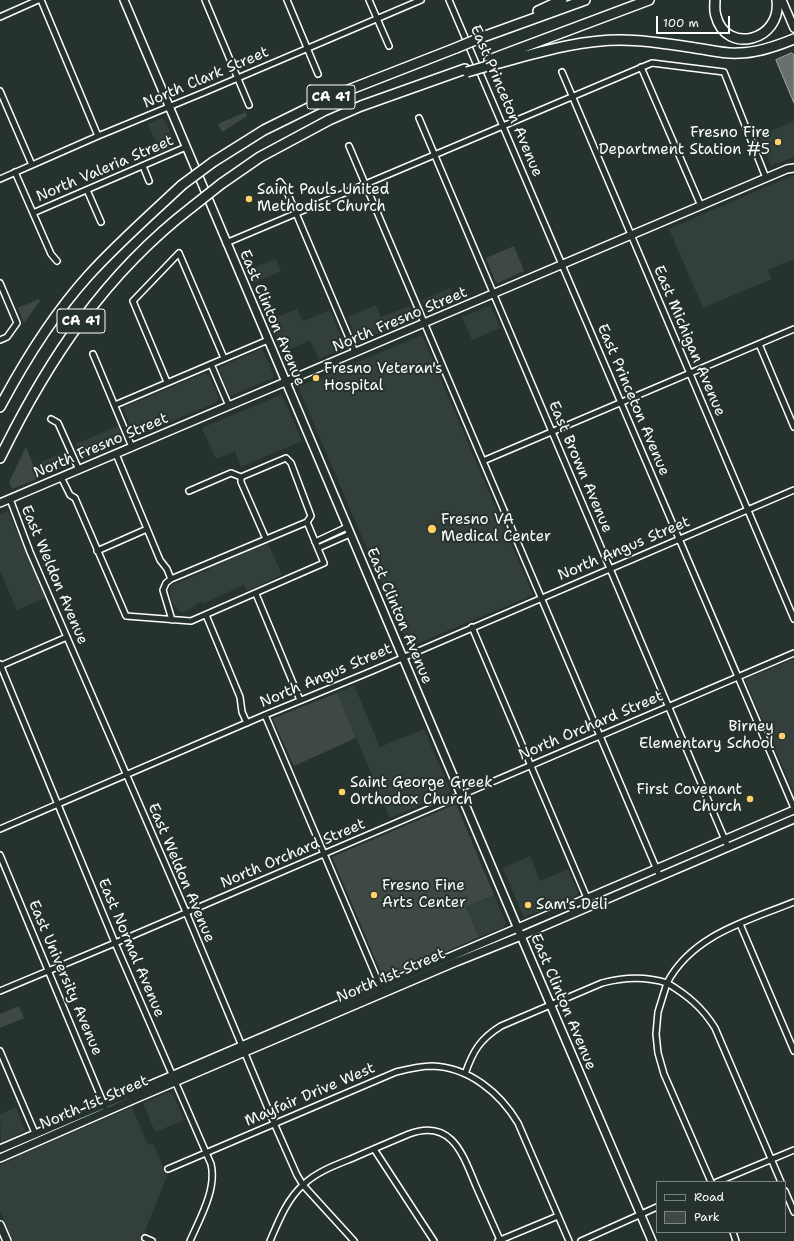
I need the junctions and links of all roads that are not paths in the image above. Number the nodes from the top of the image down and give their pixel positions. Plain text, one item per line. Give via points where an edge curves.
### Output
1 (38, 0) edge
2 (41, 0) edge
3 (124, 0) edge
4 (205, 0) edge
5 (287, 0) edge
6 (369, 0) edge
7 (421, 0) edge
8 (449, 0) edge
9 (562, 0) edge
10 (585, 0) edge
11 (649, 0) edge
12 (715, 0) edge
13 (777, 0) edge
14 (782, 0) edge
15 (0, 17) edge
16 (377, 19) junction
17 (794, 28) edge
18 (480, 38) junction
19 (794, 39) edge
20 (389, 46) dead end
21 (307, 48) junction
22 (490, 63) junction
23 (641, 67) junction
24 (562, 72) dead end
25 (318, 74) dead end
26 (238, 78) junction
27 (0, 91) edge
28 (572, 96) junction
29 (249, 104) dead end
30 (169, 106) junction
31 (419, 118) dead end
32 (503, 126) junction
33 (98, 136) junction
34 (349, 146) dead end
35 (186, 147) junction
36 (434, 155) junction
37 (794, 162) edge
38 (32, 165) junction
39 (143, 166) junction
40 (791, 168) edge
41 (15, 172) junction
42 (766, 178) junction
43 (0, 179) edge
44 (149, 180) dead end
45 (280, 182) dead end
46 (365, 184) junction
47 (87, 190) junction
48 (701, 206) junction
49 (33, 213) junction
50 (296, 213) junction
51 (101, 222) dead end
52 (631, 235) junction
53 (226, 242) junction
54 (57, 261) dead end
55 (562, 264) junction
56 (0, 283) edge
57 (493, 295) junction
58 (424, 323) junction
59 (794, 329) edge
60 (0, 340) edge
61 (268, 340) junction
62 (758, 344) junction
63 (356, 352) junction
64 (93, 354) dead end
65 (224, 358) junction
66 (210, 364) junction
67 (690, 373) junction
68 (167, 382) junction
69 (286, 382) junction
70 (621, 403) junction
71 (115, 405) junction
72 (228, 406) junction
73 (0, 407) edge
74 (51, 419) dead end
75 (794, 427) edge
76 (552, 432) junction
77 (132, 447) junction
78 (116, 454) junction
79 (0, 458) edge
80 (483, 461) junction
81 (79, 470) junction
82 (61, 477) junction
83 (241, 477) junction
84 (794, 490) edge
85 (189, 491) dead end
86 (10, 500) junction
87 (0, 504) edge
88 (748, 510) junction
89 (307, 522) junction
90 (147, 529) junction
91 (349, 530) junction
92 (266, 539) junction
93 (679, 539) junction
94 (315, 542) junction
95 (318, 548) junction
96 (97, 551) junction
97 (610, 568) junction
98 (171, 578) junction
99 (256, 594) junction
100 (541, 598) junction
101 (206, 615) junction
102 (794, 619) edge
103 (172, 620) junction
104 (472, 627) junction
105 (67, 637) junction
106 (794, 653) edge
107 (403, 657) junction
108 (0, 665) edge
109 (738, 677) junction
110 (300, 700) junction
111 (668, 706) junction
112 (265, 715) junction
113 (247, 723) junction
114 (600, 736) junction
115 (531, 764) junction
116 (126, 775) junction
117 (461, 795) junction
118 (58, 805) junction
119 (794, 809) edge
120 (794, 819) edge
121 (0, 829) edge
122 (725, 839) junction
123 (728, 847) junction
124 (324, 854) junction
125 (0, 855) edge
126 (656, 868) junction
127 (660, 877) junction
128 (588, 898) junction
129 (602, 902) junction
130 (794, 902) edge
131 (186, 912) junction
132 (740, 924) junction
133 (518, 928) junction
134 (521, 936) junction
135 (115, 943) junction
136 (49, 970) junction
137 (667, 983) junction
138 (380, 986) junction
139 (0, 991) edge
140 (383, 994) junction
141 (551, 1005) junction
142 (242, 1044) junction
143 (0, 1051) edge
144 (794, 1051) edge
145 (245, 1052) junction
146 (172, 1074) junction
147 (465, 1074) junction
148 (176, 1082) junction
149 (104, 1104) junction
150 (107, 1111) junction
151 (274, 1123) junction
152 (35, 1133) junction
153 (0, 1149) edge
154 (374, 1149) junction
155 (794, 1150) edge
156 (206, 1152) junction
157 (0, 1158) edge
158 (771, 1159) junction
159 (168, 1168) dead end
160 (711, 1181) edge
161 (719, 1181) edge
162 (781, 1181) edge
163 (303, 1184) junction
164 (786, 1193) edge
165 (656, 1208) edge
166 (794, 1212) edge
167 (641, 1215) junction
168 (558, 1216) junction
169 (0, 1225) edge
170 (145, 1238) dead end
171 (7, 1241) edge
172 (152, 1241) edge
173 (190, 1241) edge
174 (270, 1241) edge
175 (354, 1241) edge
176 (434, 1241) edge
177 (499, 1241) edge
178 (568, 1241) edge
179 (581, 1241) edge
180 (652, 1241) edge

1 - 15 street
2 - 33 street
3 - 30 main road, East Clinton Avenue
4 - 26 street
5 - 21 street
6 - 16 street
7 - 16 street, North Clark Street
8 - 32 street, East Princeton Avenue
9 - 18 highway
10 - 18 highway, CA 41
11 - 22 highway
12 - 13 highway via 715,14 725,32 731,36 751,38 768,30 776,16
14 - 17 main road
16 - 20 street
16 - 21 street, North Clark Street
18 - 73 highway, CA 41, bridge via 333,96 264,130 182,185 122,240 71,296 38,342
19 - 22 highway via 762,50 740,53 643,41 603,40
21 - 25 street
21 - 26 street, North Clark Street
22 - 79 highway, CA 41, bridge via 361,106 329,120 260,157 192,207 125,268 86,313 38,385
23 - 28 street
23 - 42 street via 652,62 724,72
23 - 48 street
24 - 28 street, East Michigan Avenue
26 - 29 street
26 - 30 street, North Clark Street
27 - 38 street
28 - 32 street
28 - 52 street, East Michigan Avenue
30 - 33 street, North Clark Street
30 - 35 main road, East Clinton Avenue
31 - 36 street, East Brown Avenue
32 - 36 street
32 - 55 street, East Princeton Avenue
33 - 38 street, North Clark Street
34 - 46 street
35 - 39 street, North Valeria Street
35 - 53 main road, East Clinton Avenue
36 - 46 street
36 - 57 street, East Brown Avenue
37 - 40 main road, North Fresno Street
38 - 41 street, North Clark Street
39 - 44 street
39 - 47 street, North Valeria Street
40 - 42 main road, North Fresno Street
41 - 43 street, North Clark Street
41 - 49 street
42 - 48 main road, North Fresno Street
45 - 50 street
46 - 50 street
46 - 58 street
47 - 49 street, North Valeria Street
47 - 51 street
48 - 52 main road, North Fresno Street
49 - 54 street via 50,254
50 - 53 street
50 - 63 street
52 - 55 main road, North Fresno Street
52 - 67 street, East Michigan Avenue
53 - 61 main road, East Clinton Avenue
55 - 57 main road, North Fresno Street
55 - 70 street, East Princeton Avenue
56 - 60 street via 17,323 7,337
57 - 58 main road, North Fresno Street
57 - 76 street, East Brown Avenue
58 - 63 main road, North Fresno Street
58 - 80 street
59 - 62 street
61 - 65 street
61 - 69 main road, East Clinton Avenue
62 - 67 street
62 - 75 street
63 - 69 main road, North Fresno Street
64 - 71 street
65 - 66 street
65 - 68 street via 179,253 133,301
66 - 68 street
66 - 72 street
67 - 70 street
67 - 88 street, East Michigan Avenue
68 - 71 street
69 - 72 main road, North Fresno Street
69 - 91 main road, East Clinton Avenue
70 - 76 street
70 - 93 street, East Princeton Avenue
71 - 77 street
72 - 77 main road, North Fresno Street
74 - 81 street via 58,423
76 - 80 street
76 - 97 street, East Brown Avenue
77 - 78 main road, North Fresno Street
78 - 81 main road, North Fresno Street
78 - 90 street
80 - 100 street
81 - 82 main road, North Fresno Street
82 - 86 main road, North Fresno Street
82 - 96 street via 70,496 75,498
83 - 85 street via 231,473
83 - 89 street via 286,458 291,463 312,516
83 - 92 street
84 - 88 street, North Angus Street
86 - 87 main road, North Fresno Street
86 - 105 street, East Weldon Avenue
88 - 93 street, North Angus Street
88 - 102 street, East Michigan Avenue
89 - 92 street
89 - 94 street
90 - 96 street
90 - 98 street
91 - 94 street
91 - 95 street
91 - 107 main road, East Clinton Avenue
92 - 98 street
93 - 97 street, North Angus Street
93 - 109 street, East Princeton Avenue
94 - 95 street
95 - 99 street via 324,563
96 - 103 street via 126,616
97 - 100 street, North Angus Street
97 - 111 street, East Brown Avenue
98 - 103 street via 163,590
99 - 101 street
99 - 110 street
100 - 104 street, North Angus Street
100 - 114 street
101 - 103 street via 191,622
101 - 113 street via 241,699 240,704
104 - 107 street, North Angus Street
104 - 115 street
105 - 108 street
105 - 116 street, East Weldon Avenue
106 - 109 street, North Orchard Street
107 - 110 street, North Angus Street
107 - 117 main road, East Clinton Avenue
108 - 118 street, East Normal Avenue
109 - 111 street, North Orchard Street
109 - 119 street, East Princeton Avenue
110 - 112 street, North Angus Street
111 - 114 street, North Orchard Street
111 - 122 street, East Brown Avenue
112 - 113 street, North Angus Street
112 - 124 street
113 - 116 street, North Angus Street
114 - 115 street, North Orchard Street
114 - 126 street
115 - 117 street, North Orchard Street
115 - 128 street
116 - 118 street, North Angus Street
116 - 131 street, East Weldon Avenue
117 - 124 street, North Orchard Street
117 - 133 main road, East Clinton Avenue
118 - 121 street, North Angus Street
118 - 135 street, East Normal Avenue
119 - 122 main road, North 1st Street
120 - 123 main road, North 1st Street
122 - 123 street, East Brown Avenue
122 - 126 main road, North 1st Street
123 - 127 main road, North 1st Street
124 - 131 street, North Orchard Street
124 - 138 street
125 - 136 street, East University Avenue
126 - 127 street
126 - 128 main road, North 1st Street
127 - 129 main road, North 1st Street
128 - 129 main road
128 - 133 main road, North 1st Street
129 - 134 main road, North 1st Street
130 - 132 street
131 - 135 street, North Orchard Street
131 - 142 street, East Weldon Avenue
132 - 137 street via 700,944 680,963
132 - 144 street
133 - 134 main road, East Clinton Avenue
133 - 138 main road, North 1st Street
134 - 140 main road, North 1st Street
134 - 141 main road, East Clinton Avenue
135 - 136 street, North Orchard Street
135 - 146 street, East Normal Avenue
136 - 139 street, North Orchard Street
136 - 149 street, East University Avenue
137 - 141 street via 639,978 613,980
137 - 158 street via 695,1002 708,1016
137 - 160 street via 658,1012 658,1053 664,1074
138 - 140 street
138 - 142 main road, North 1st Street
140 - 145 main road, North 1st Street
141 - 147 street via 501,1026 487,1036 476,1048
141 - 167 main road, East Clinton Avenue
142 - 145 street, East Weldon Avenue
142 - 146 main road, North 1st Street
143 - 152 street
145 - 148 main road, North 1st Street
145 - 151 street, East Weldon Avenue
146 - 148 street, East Normal Avenue
146 - 149 main road, North 1st Street
147 - 151 street, Mayfair Drive West via 433,1066 396,1072
147 - 168 street, Mayfair Drive West via 494,1092 515,1117
148 - 150 main road, North 1st Street
148 - 156 street, East Normal Avenue
149 - 150 street, East University Avenue
149 - 152 main road, North 1st Street
150 - 157 main road, North 1st Street
151 - 156 street, Mayfair Drive West
151 - 163 street, East Weldon Avenue
152 - 153 main road, North 1st Street
154 - 163 street via 321,1172
154 - 176 street
154 - 177 street via 420,1131 441,1133 451,1140 462,1153
155 - 158 street
156 - 159 street, Mayfair Drive West
156 - 173 street, East Normal Avenue via 213,1171 211,1190
158 - 161 street
158 - 162 street
163 - 174 street via 282,1213
163 - 175 street, East Weldon Avenue
164 - 166 street
165 - 167 street
167 - 179 street
167 - 180 main road, East Clinton Avenue
168 - 177 street
168 - 178 street, Mayfair Drive West
169 - 171 main road
170 - 172 street

